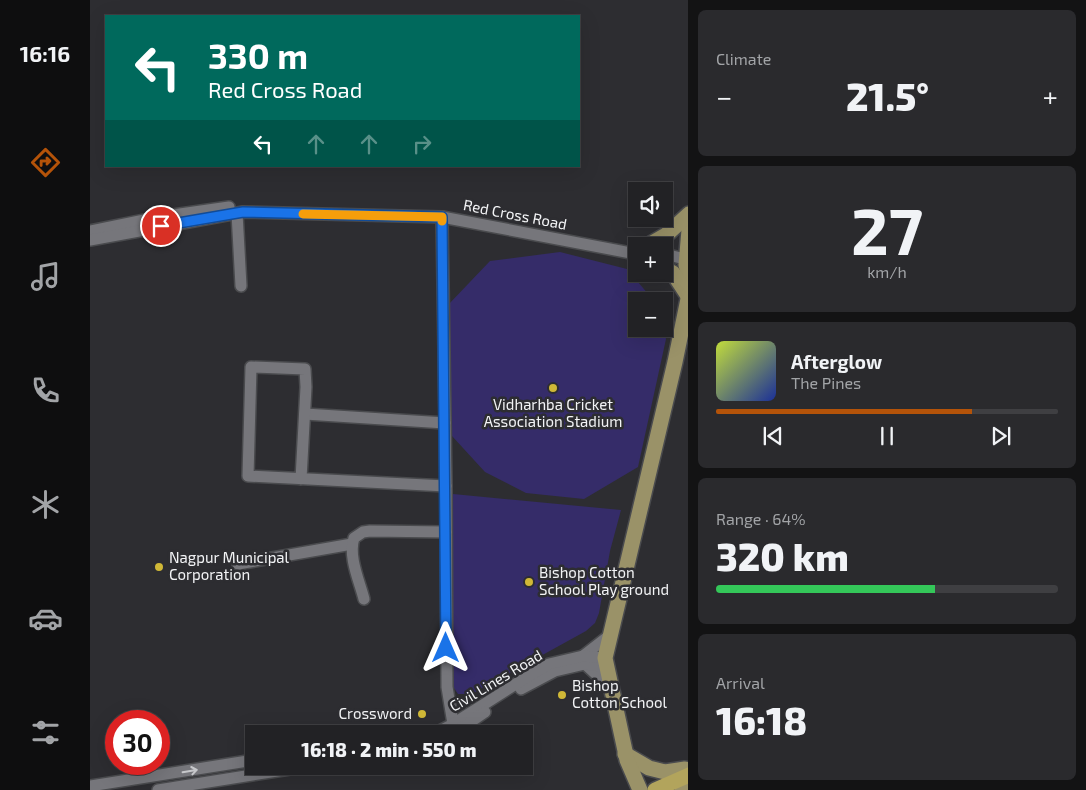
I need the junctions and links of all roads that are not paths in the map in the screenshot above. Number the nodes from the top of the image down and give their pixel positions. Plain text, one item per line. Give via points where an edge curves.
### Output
1 (236, 213) junction
2 (688, 214) edge
3 (442, 217) junction
4 (688, 230) edge
5 (90, 232) edge
6 (663, 237) edge
7 (90, 240) edge
8 (628, 246) edge
9 (628, 252) edge
10 (673, 258) edge
11 (673, 262) edge
12 (688, 265) edge
13 (673, 274) edge
14 (241, 286) dead end
15 (688, 295) edge
16 (305, 414) junction
17 (445, 423) junction
18 (301, 479) junction
19 (446, 486) junction
20 (446, 532) junction
21 (352, 544) junction
22 (238, 564) dead end
23 (364, 599) dead end
24 (610, 635) junction
25 (584, 660) junction
26 (606, 662) junction
27 (611, 688) junction
28 (452, 725) edge
29 (459, 725) edge
30 (625, 754) junction
31 (245, 761) edge
32 (688, 773) edge
33 (252, 775) edge
34 (90, 786) edge
35 (688, 788) edge
36 (158, 790) edge
37 (640, 790) edge
38 (654, 790) edge
39 (668, 790) edge
40 (682, 790) edge

1 - 3 street, Red Cross Road
1 - 7 street, Red Cross Road
1 - 14 street
2 - 6 main road
3 - 9 street, Red Cross Road
3 - 17 street
4 - 12 main road
5 - 8 street via 160,217 237,206 324,207 458,214
10 - 12 street
11 - 12 street
13 - 15 main road
15 - 24 main road
16 - 17 street
16 - 18 street
16 - 18 street via 305,369 251,366 248,476
17 - 19 street
18 - 19 street
19 - 20 street
20 - 21 street via 370,531 354,538
20 - 28 street via 446,687
21 - 22 street
21 - 23 street
24 - 25 street
24 - 26 main road
25 - 26 street
25 - 27 street
25 - 29 street, Civil Lines Road via 549,664
26 - 27 main road
27 - 30 main road
30 - 32 main road via 649,768
30 - 37 main road
34 -> 31 street
32 - 37 main road via 661,779
32 - 38 highway
32 - 39 highway
33 - 36 street
35 - 40 main road

